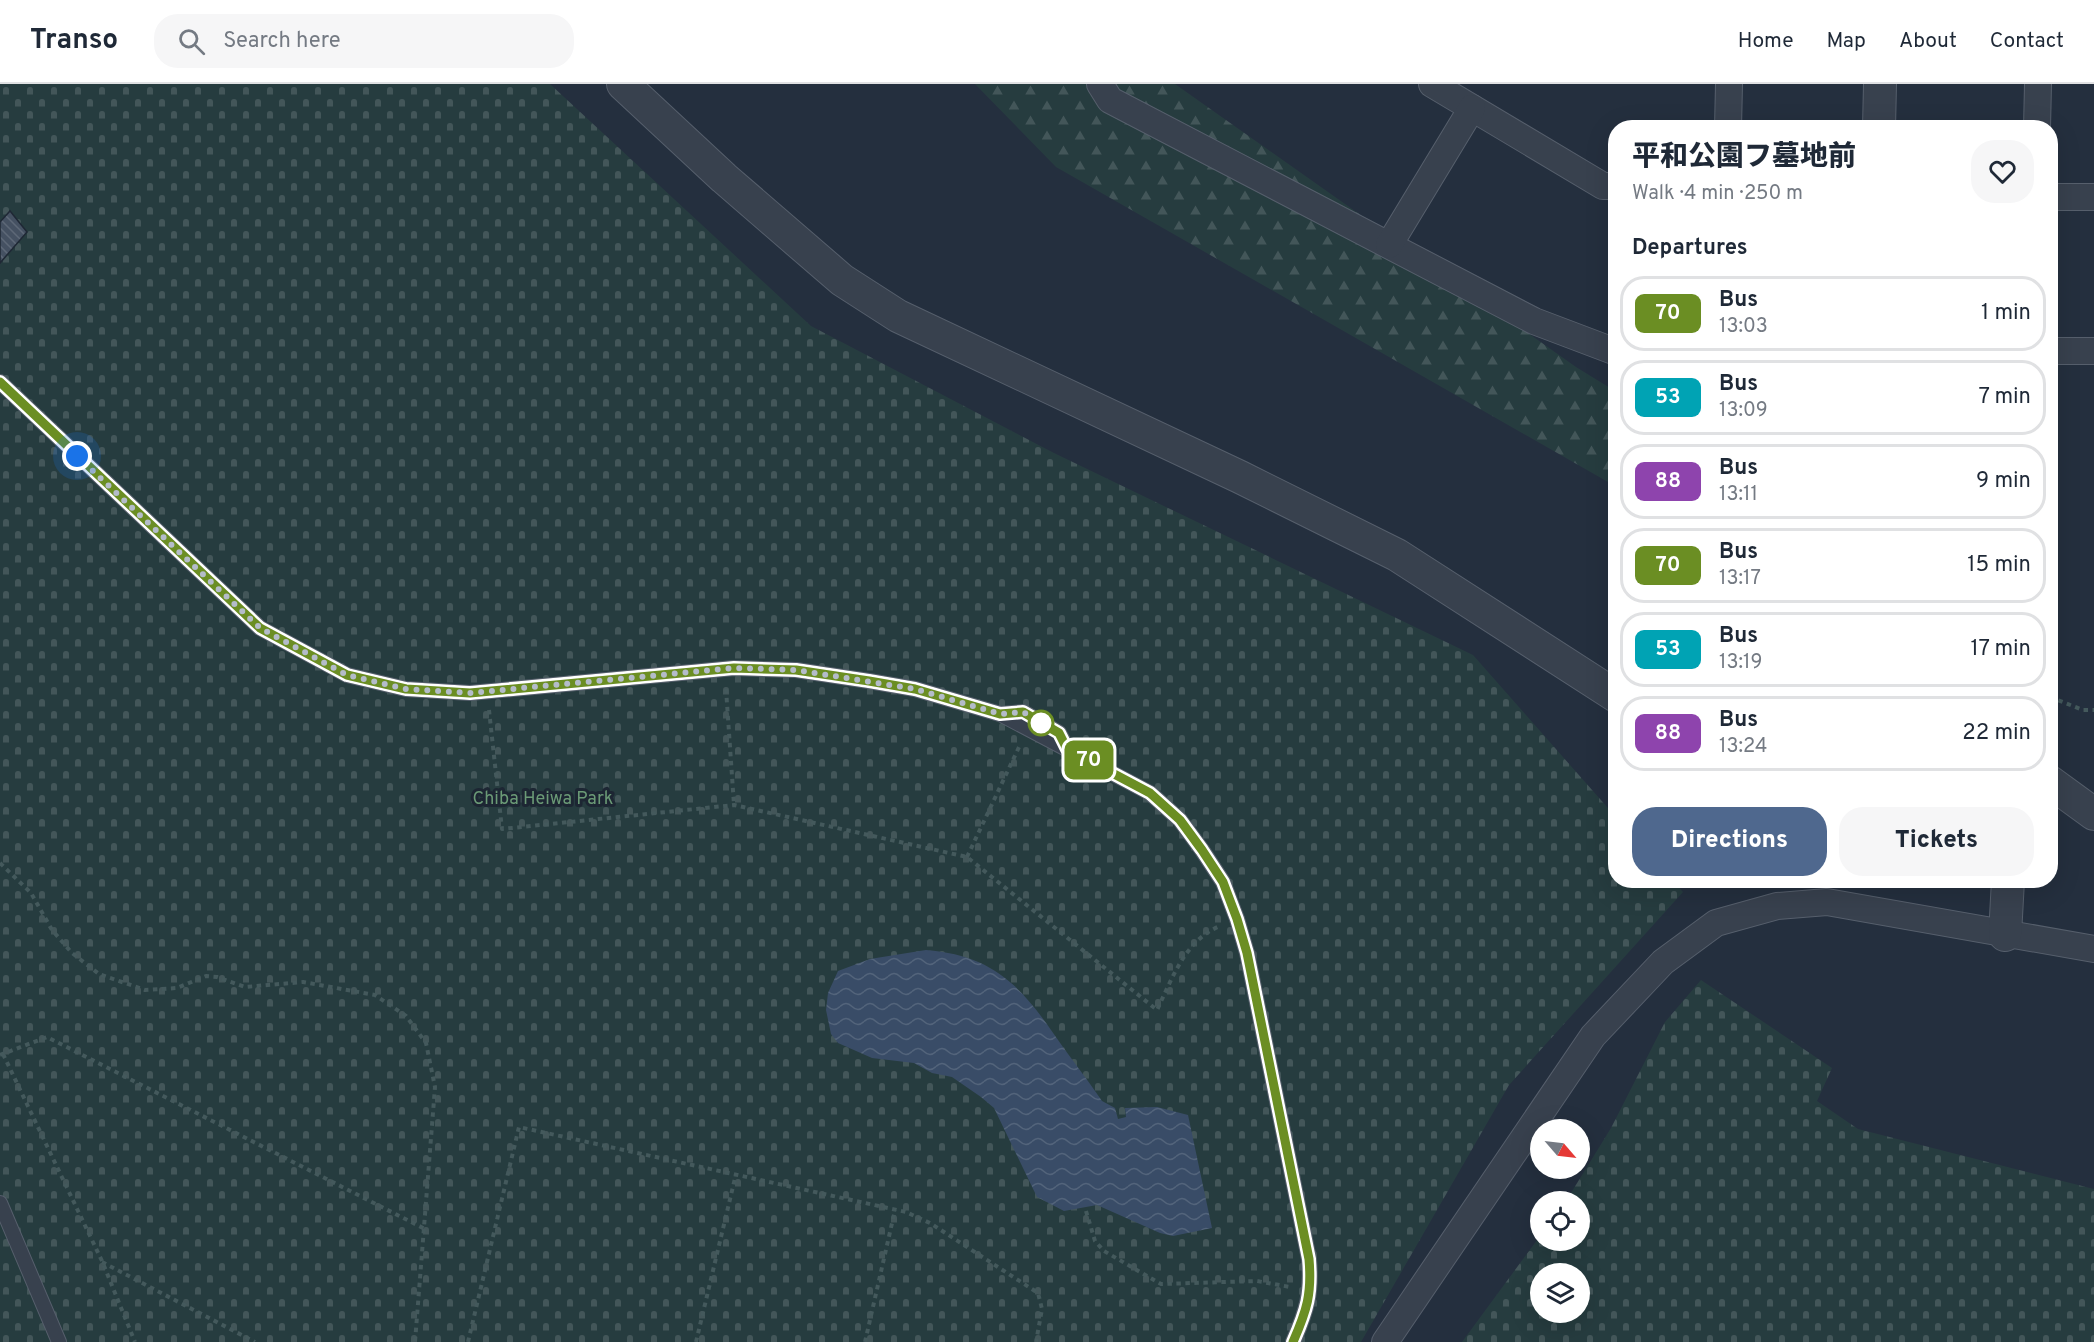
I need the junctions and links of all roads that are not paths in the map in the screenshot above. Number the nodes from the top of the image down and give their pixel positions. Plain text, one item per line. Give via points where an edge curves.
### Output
1 (623, 84) edge
2 (1100, 84) edge
3 (1432, 84) edge
4 (1729, 84) edge
5 (1880, 84) edge
6 (2038, 84) edge
7 (1472, 108) junction
8 (1728, 120) edge
9 (1879, 120) edge
10 (2037, 120) edge
11 (1608, 186) edge
12 (2058, 197) edge
13 (2094, 197) edge
14 (1389, 245) junction
15 (1608, 349) edge
16 (2058, 351) edge
17 (2094, 351) edge
18 (0, 382) edge
19 (1608, 691) edge
20 (1000, 714) junction
21 (1067, 749) junction
22 (2058, 788) edge
23 (2094, 814) edge
24 (2008, 888) edge
25 (2005, 935) junction
26 (2094, 949) edge
27 (0, 1203) edge
28 (59, 1342) edge
29 (1293, 1342) edge
30 (1385, 1342) edge

1 - 19 street via 724,178 843,280 898,316 1397,555
2 - 14 street via 1110,100
3 - 7 street
4 - 8 street
5 - 9 street
6 - 10 street
7 - 11 street
7 - 14 street
12 - 13 street
14 - 15 street via 1534,321
16 - 17 street
18 - 20 lane via 260,628 347,675 406,689 470,693 724,669 796,670 915,689
20 - 21 lane
20 - 21 lane via 1023,712 1059,733
21 - 29 lane via 1150,793 1180,820 1223,882 1247,953 1306,1242 1311,1287 1307,1310
22 - 23 street
24 - 25 street
25 - 26 street
25 - 30 street via 1827,902 1777,906 1716,923 1663,962 1593,1036
27 - 28 lane

